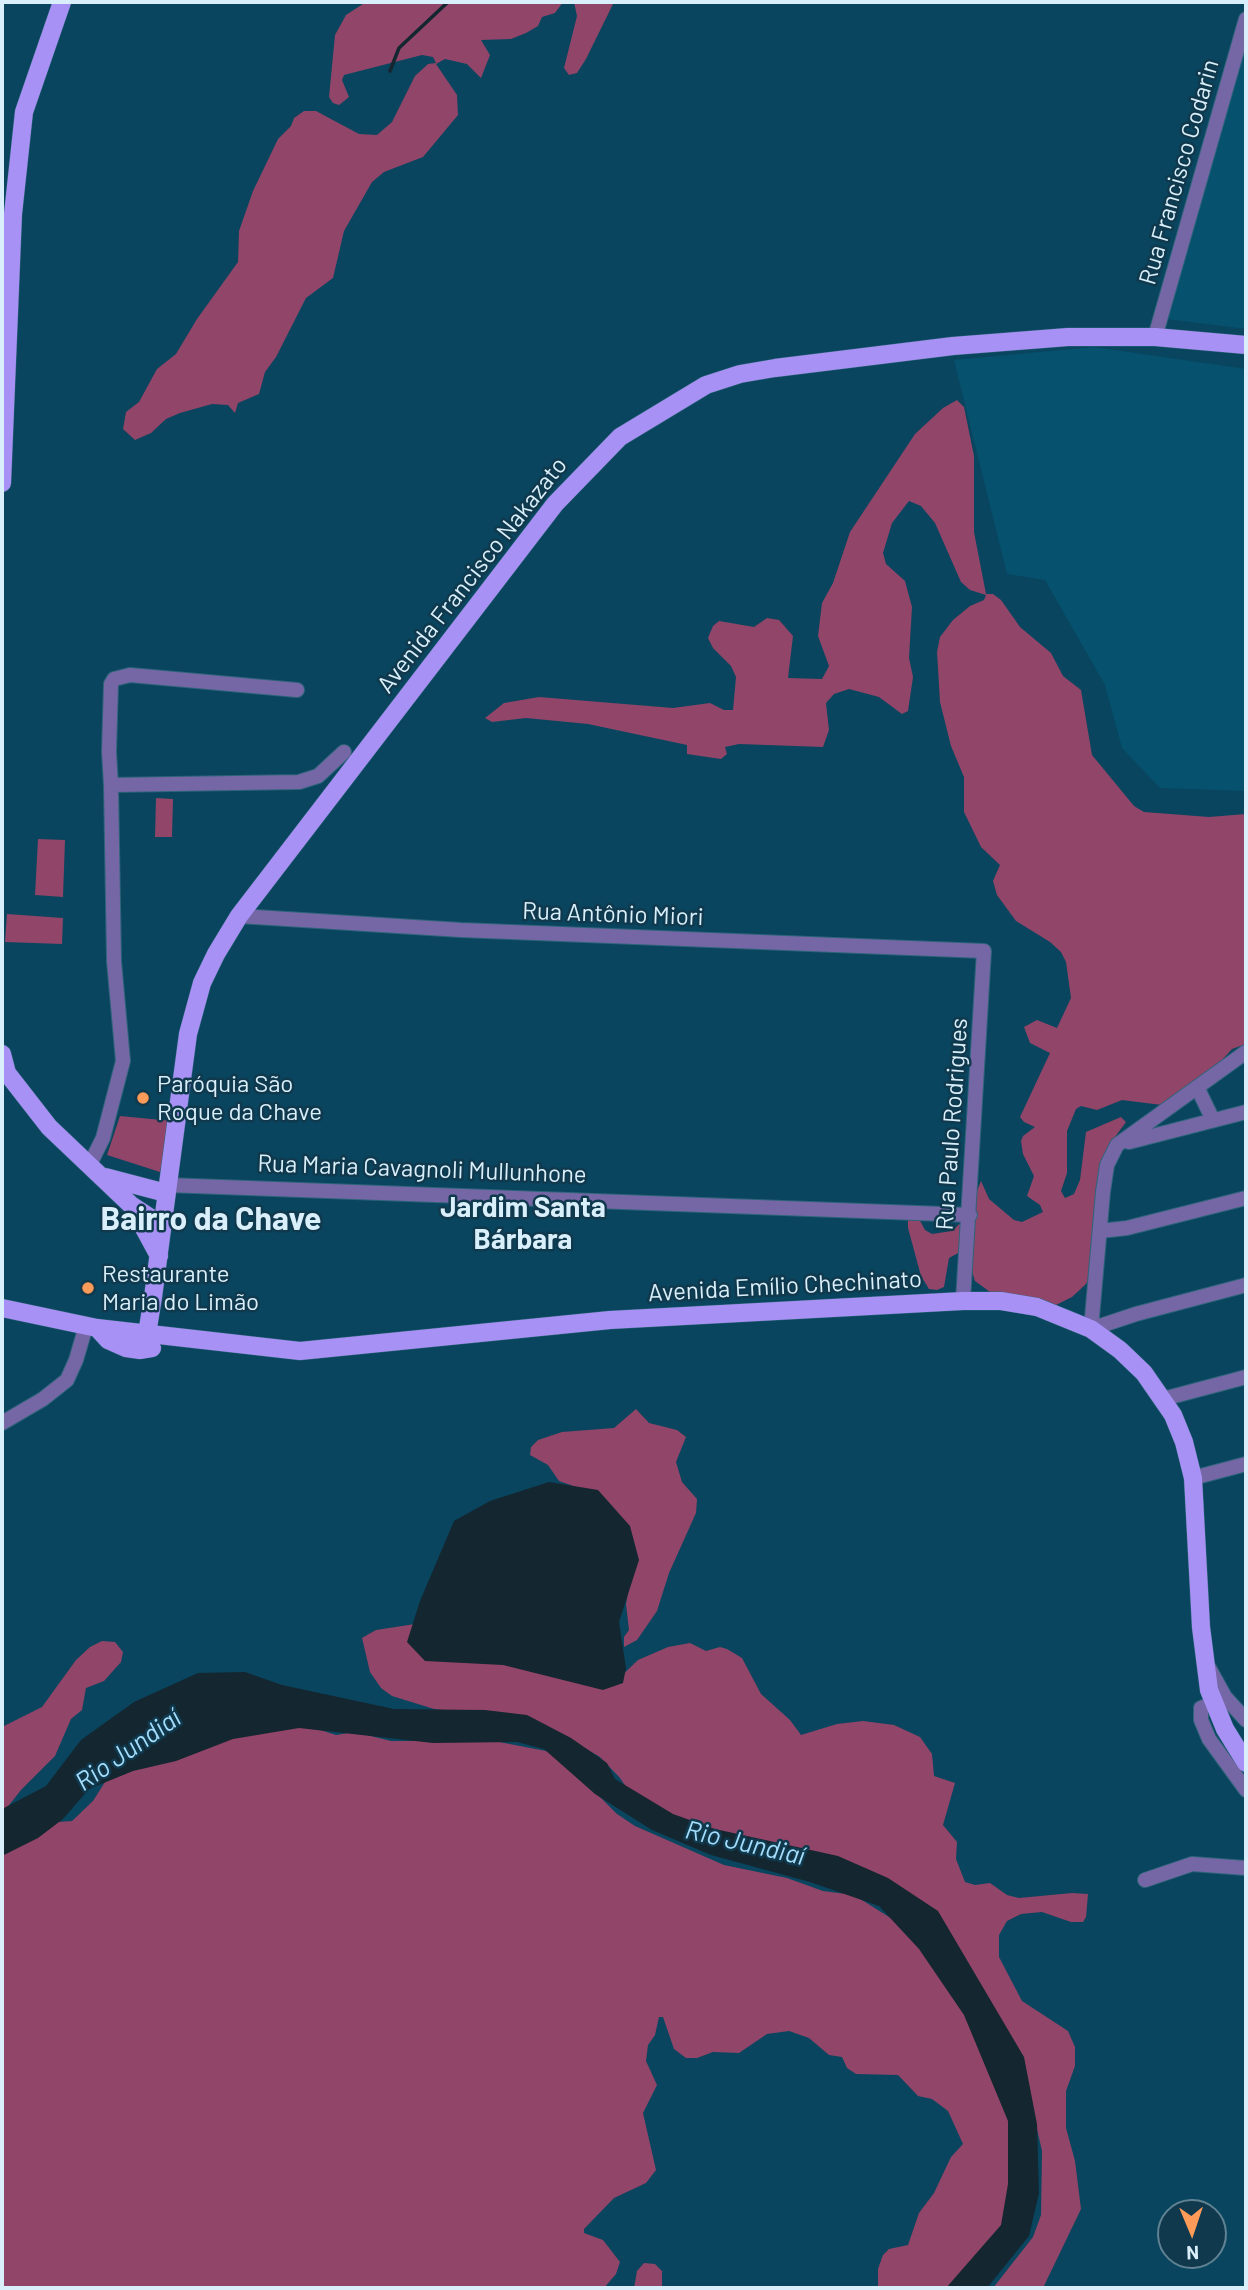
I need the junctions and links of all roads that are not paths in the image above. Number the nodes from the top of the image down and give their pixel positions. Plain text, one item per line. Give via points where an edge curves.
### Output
1 (62, 2) edge
2 (1246, 19) edge
3 (1155, 337) junction
4 (1246, 345) edge
5 (2, 483) edge
6 (297, 690) dead end
7 (344, 752) dead end
8 (111, 785) junction
9 (239, 916) junction
10 (984, 951) joint
11 (1246, 1052) edge
12 (2, 1054) edge
13 (1198, 1089) junction
14 (1246, 1112) edge
15 (1213, 1120) junction
16 (1117, 1145) junction
17 (90, 1164) junction
18 (105, 1177) junction
19 (167, 1189) junction
20 (1246, 1198) edge
21 (131, 1205) junction
22 (970, 1215) junction
23 (163, 1226) junction
24 (1100, 1231) junction
25 (159, 1256) junction
26 (1246, 1285) edge
27 (962, 1301) junction
28 (2, 1308) edge
29 (91, 1327) junction
30 (1091, 1329) junction
31 (144, 1342) junction
32 (1246, 1377) edge
33 (1163, 1399) junction
34 (2, 1423) edge
35 (1246, 1464) edge
36 (1193, 1478) junction
37 (1204, 1658) junction
38 (1214, 1703) junction
39 (1246, 1720) edge
40 (1246, 1763) edge
41 (1246, 1790) edge
42 (1246, 1868) edge
43 (1145, 1880) dead end

1 - 5 main road via 24,112 13,214
2 - 3 street, Rua Francisco Codarin
3 - 4 main road, Avenida Francisco Nakazato
3 - 9 main road, Avenida Francisco Nakazato via 1068,337 953,346 740,374 706,385 620,437 555,504
6 - 8 street via 131,675 114,679
7 - 8 street via 318,776 299,782
8 - 17 street via 114,961 122,1061 106,1128
9 - 10 street, Rua Antônio Miori via 474,931
9 - 19 main road, Avenida Francisco Nakazato via 202,983 188,1034
10 - 22 street, Rua Paulo Rodrigues
11 - 13 street
12 - 17 main road via 8,1073 41,1117
13 - 15 street
13 - 16 street
14 - 15 street
15 - 16 street
16 - 24 street via 1107,1165
17 - 18 main road
18 - 19 main road, Rua Maria Cavagnoli Mullunhone
18 - 21 main road
19 - 22 street, Rua Maria Cavagnoli Mullunhone
19 - 23 main road, Avenida Francisco Nakazato
20 - 24 street
21 - 23 main road
21 - 25 main road
22 - 27 street, Rua Paulo Rodrigues
23 - 25 main road, Avenida Francisco Nakazato
24 - 30 street
25 - 31 main road, Avenida Francisco Nakazato
26 - 30 street
27 - 30 main road, Avenida Emílio Chechinato via 1037,1307
27 - 31 main road, Avenida Emílio Chechinato via 556,1324 351,1348 300,1350 177,1338
28 - 29 main road
29 - 31 main road, Avenida Emílio Chechinato via 115,1344
29 - 34 street via 67,1380
30 - 33 main road, Avenida Emílio Chechinato via 1128,1358
32 - 33 street
33 - 36 main road, Avenida Emílio Chechinato via 1184,1442
35 - 36 street
36 - 37 main road, Avenida Emílio Chechinato
37 - 38 main road, Avenida Emílio Chechinato
37 - 39 street via 1225,1697
38 - 40 main road, Avenida Emílio Chechinato
38 - 41 street via 1200,1708 1201,1720 1209,1739
42 - 43 street via 1192,1864

